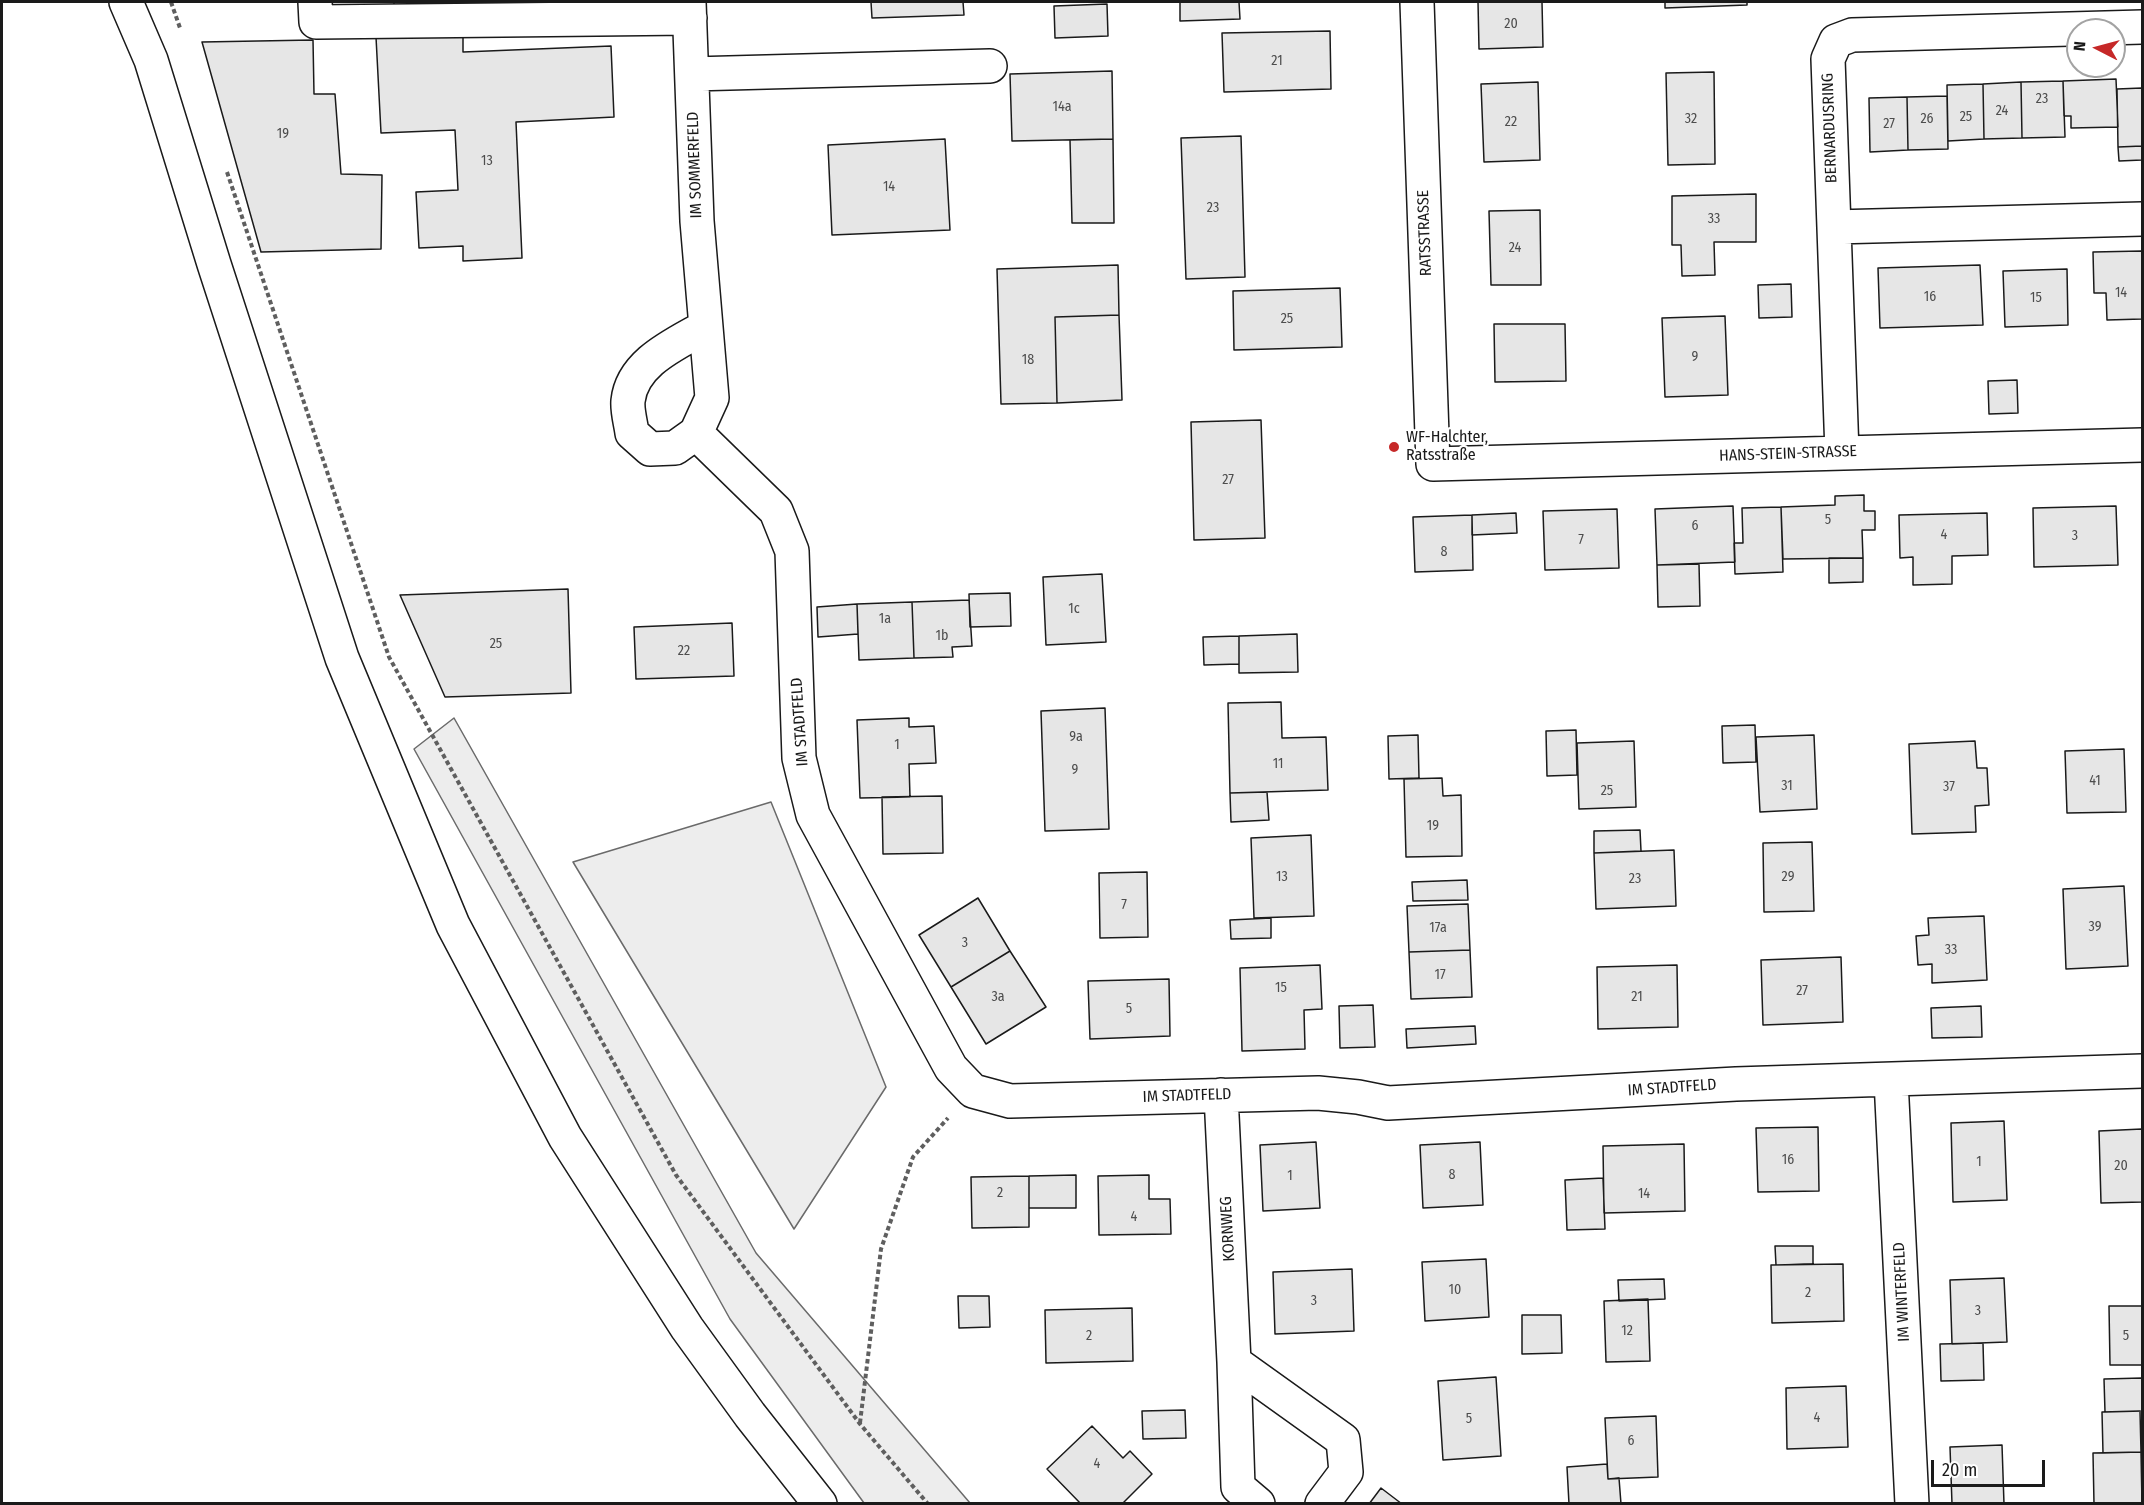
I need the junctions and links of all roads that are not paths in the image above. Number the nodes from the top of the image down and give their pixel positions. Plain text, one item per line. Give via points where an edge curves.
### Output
1 (126, 2) edge
2 (315, 2) edge
3 (1417, 2) edge
4 (690, 10) edge
5 (2142, 27) edge
6 (990, 66) dead end
7 (692, 74) junction
8 (2142, 219) edge
9 (1834, 227) junction
10 (705, 327) junction
11 (696, 433) junction
12 (2142, 445) edge
13 (1842, 453) junction
14 (1433, 464) joint
15 (2142, 1071) edge
16 (1891, 1080) junction
17 (1221, 1095) junction
18 (1234, 1362) junction
19 (820, 1503) edge
20 (1258, 1503) edge
21 (1322, 1503) edge
22 (1912, 1503) edge

1 - 19 street via 151,60 342,658 453,925 565,1137 687,1328
2 - 4 street via 316,22
3 - 14 street, RATSSTRASSE
4 - 7 street, IM SOMMERFELD
5 - 9 street, BERNARDUSRING via 1852,35 1836,41 1828,59
6 - 7 street
7 - 10 street, IM SOMMERFELD
8 - 9 street
9 - 13 street, BERNARDUSRING
10 - 11 street, IM SOMMERFELD via 712,398
10 - 11 street via 662,352 637,374 627,401 632,433 650,448 675,448
11 - 17 street, IM STADTFELD via 776,511 792,551 799,758 813,815 951,1068 973,1091 1010,1101
12 - 13 street, HANS-STEIN-STRASSE
13 - 14 street, HANS-STEIN-STRASSE
15 - 16 street, IM STADTFELD
16 - 17 street, IM STADTFELD via 1389,1102 1318,1093
16 - 22 street, IM WINTERFELD
17 - 18 street, KORNWEG
18 - 20 street, KORNWEG via 1238,1487
18 - 21 street via 1343,1440 1346,1472

